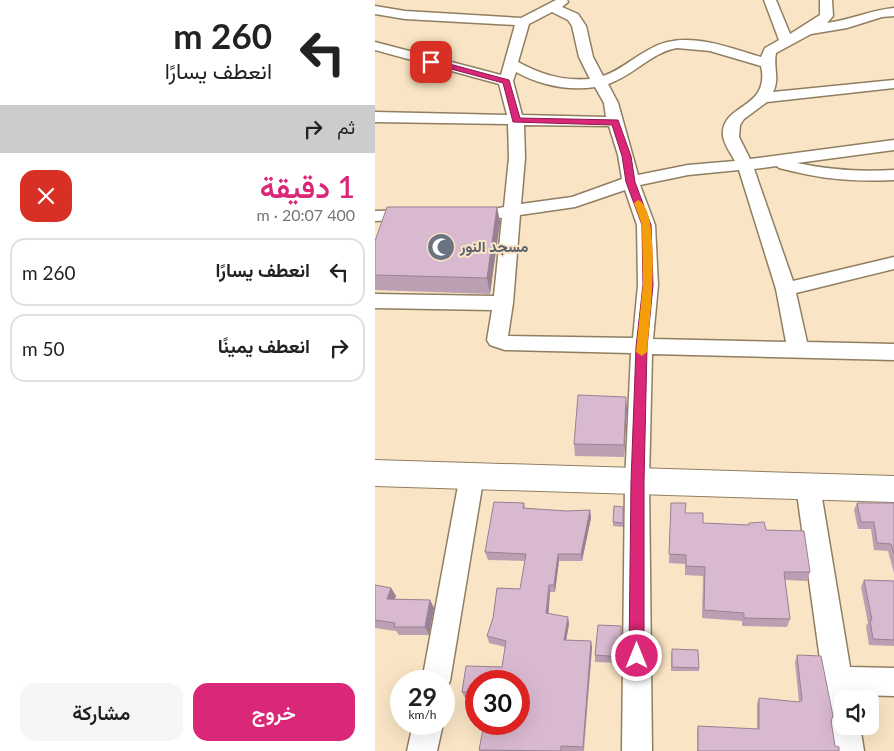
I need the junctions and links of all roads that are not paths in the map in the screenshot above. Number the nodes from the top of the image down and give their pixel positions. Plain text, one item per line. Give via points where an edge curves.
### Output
1 (570, 0) edge
2 (770, 0) edge
3 (826, 0) edge
4 (551, 7) junction
5 (375, 10) edge
6 (894, 12) edge
7 (523, 22) junction
8 (808, 30) junction
9 (785, 40) junction
10 (375, 46) edge
11 (767, 63) junction
12 (511, 64) junction
13 (506, 81) junction
14 (600, 83) junction
15 (894, 84) edge
16 (763, 98) junction
17 (375, 117) edge
18 (516, 121) junction
19 (615, 122) junction
20 (894, 145) edge
21 (770, 162) junction
22 (745, 165) junction
23 (894, 175) edge
24 (631, 182) junction
25 (513, 212) junction
26 (484, 213) edge
27 (424, 214) edge
28 (375, 216) edge
29 (894, 263) edge
30 (786, 289) junction
31 (375, 301) edge
32 (503, 303) junction
33 (642, 347) junction
34 (798, 349) junction
35 (894, 352) edge
36 (375, 474) edge
37 (472, 475) junction
38 (637, 482) junction
39 (808, 486) junction
40 (894, 489) edge
41 (438, 670) edge
42 (837, 681) junction
43 (894, 682) edge
44 (839, 690) edge
45 (426, 735) edge
46 (846, 735) edge
47 (422, 751) edge
48 (637, 751) edge
49 (849, 751) edge

1 - 4 street
2 - 9 street
3 - 8 street via 827,16
4 - 7 street
4 - 14 street via 573,17 579,26 586,57
5 - 7 street via 405,15
6 - 8 street
7 - 12 street
8 - 9 street
9 - 11 street via 770,51
10 - 13 street
11 - 14 street via 714,49 677,44 650,53 623,73
11 - 16 street via 769,87
12 - 13 street
12 - 14 street via 536,77 556,82
13 - 18 street
14 - 19 street via 611,103
15 - 16 street
16 - 22 street via 731,125 731,137
17 - 18 street
18 - 19 street
18 - 25 street
19 - 24 street
20 - 21 street
21 - 22 street
21 - 23 street via 856,177
22 - 24 street via 687,170
22 - 30 street
24 - 25 street via 575,202
24 - 33 street via 646,225 648,285
25 - 26 street
25 - 32 street
27 - 28 street
29 - 30 street
30 - 34 street
31 - 32 street
32 - 33 street via 497,340 505,343
33 - 34 street
33 - 38 street
34 - 35 street
36 - 37 street
37 - 38 street
37 - 41 street
38 - 39 street
38 - 48 street
39 - 40 street
39 - 42 street
42 - 43 street
42 - 44 street
45 - 47 street
46 - 49 street

